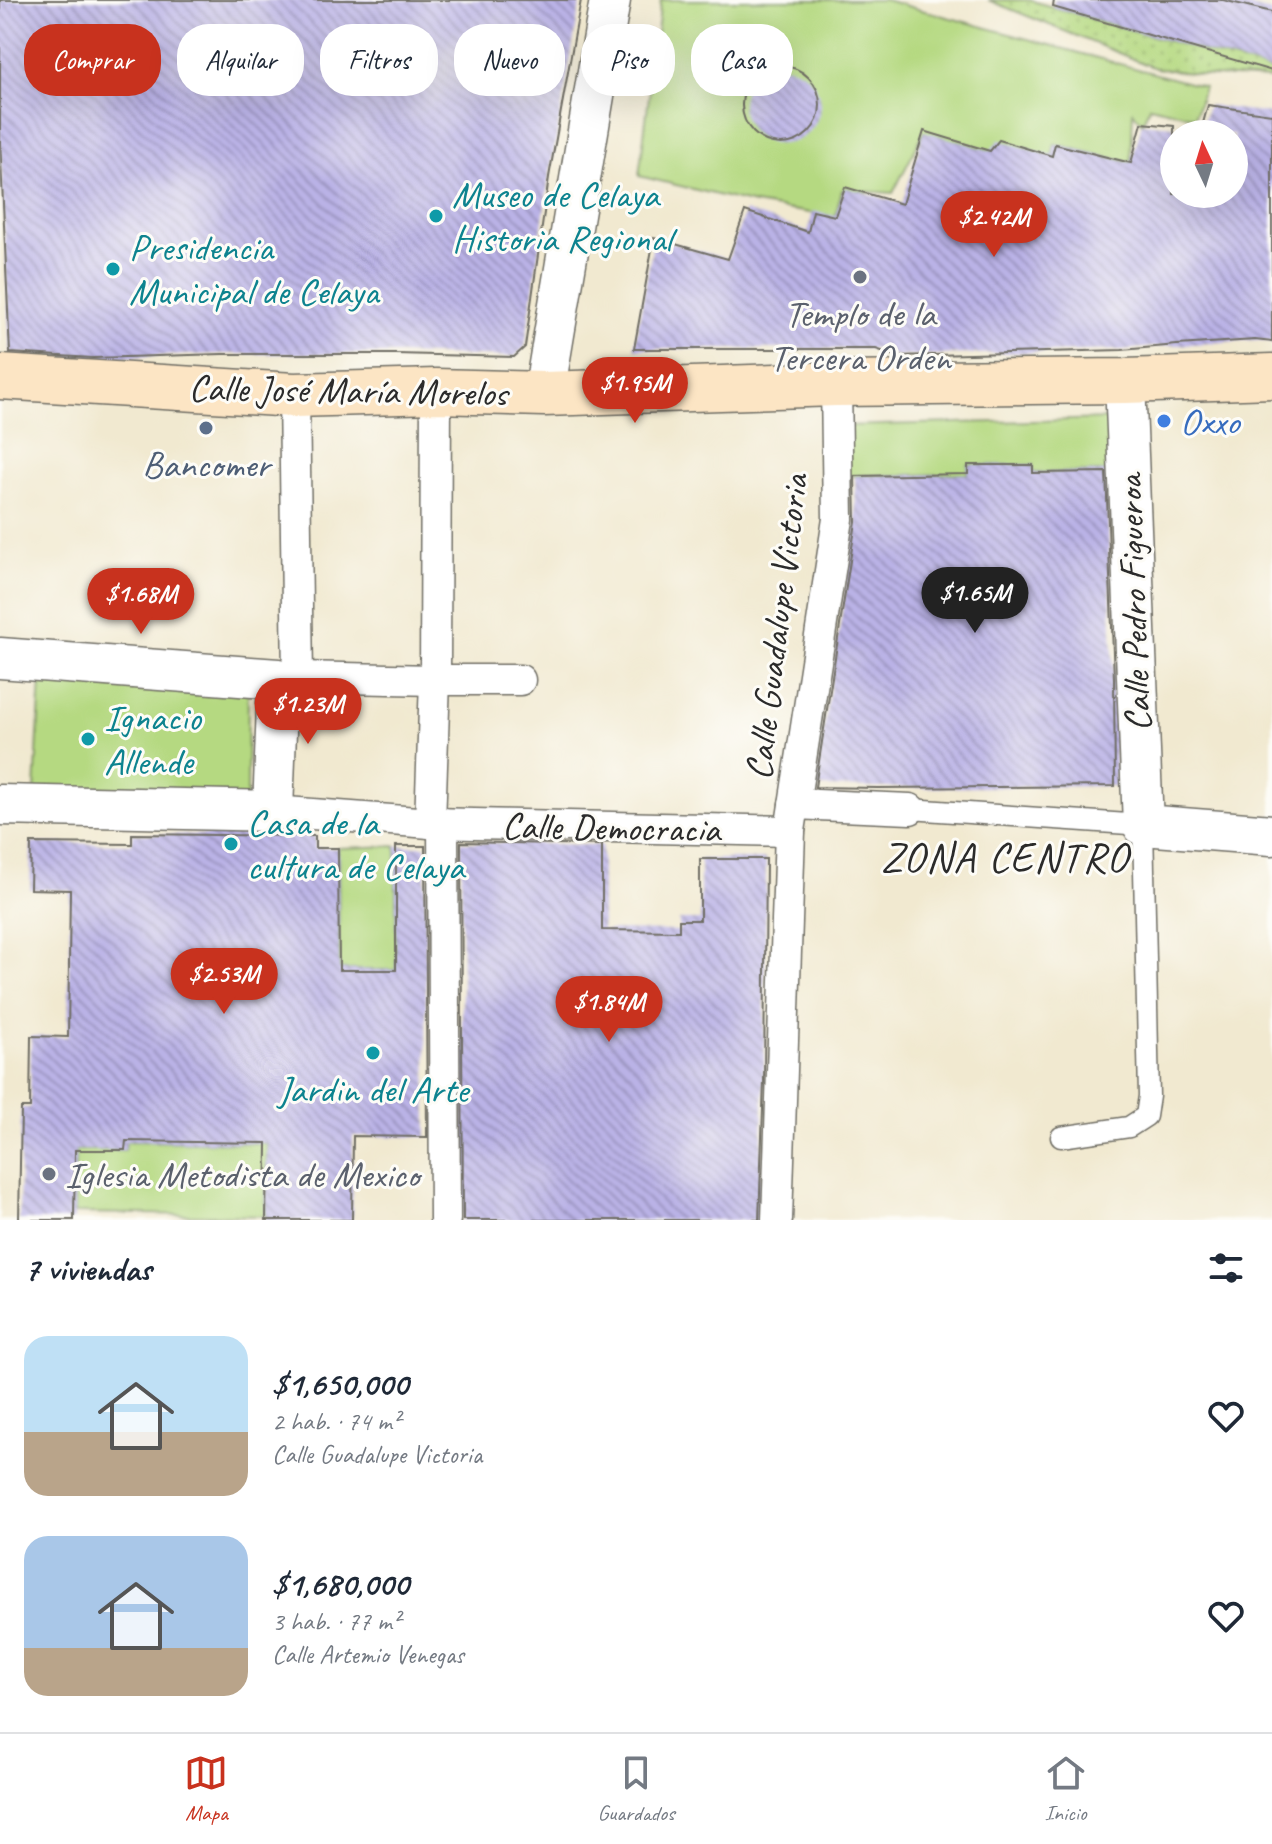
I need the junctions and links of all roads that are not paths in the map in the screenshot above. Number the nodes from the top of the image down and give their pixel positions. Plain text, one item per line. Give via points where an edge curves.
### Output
1 (610, 0) edge
2 (1272, 376) edge
3 (0, 377) edge
4 (1125, 381) junction
5 (836, 384) junction
6 (436, 391) junction
7 (544, 394) junction
8 (294, 395) junction
9 (0, 658) edge
10 (288, 678) junction
11 (435, 680) junction
12 (520, 680) dead end
13 (0, 805) edge
14 (910, 809) joint
15 (273, 811) junction
16 (792, 818) junction
17 (437, 823) junction
18 (1143, 825) junction
19 (1272, 835) edge
20 (1061, 1137) dead end
21 (445, 1220) edge
22 (777, 1220) edge

1 - 7 street
2 - 4 main road, Calle José María Morelos
3 - 8 main road, Calle José María Morelos
4 - 5 main road, Calle José María Morelos
4 - 18 street, Calle Pedro Figueroa
5 - 7 main road, Calle José María Morelos
5 - 16 street, Calle Guadalupe Victoria via 838,519
6 - 7 main road, Calle José María Morelos
6 - 8 main road, Calle José María Morelos
6 - 11 street
8 - 10 street
9 - 10 street
10 - 11 street
10 - 15 street
11 - 12 street
11 - 17 street
13 - 15 street, Calle Democracia
14 - 16 street, Calle Democracia
14 - 18 lane
15 - 17 street, Calle Democracia
16 - 17 street, Calle Democracia
16 - 22 street, Calle Guadalupe Victoria
17 - 21 street
18 - 19 street
18 - 20 lane via 1146,1116 1129,1127

